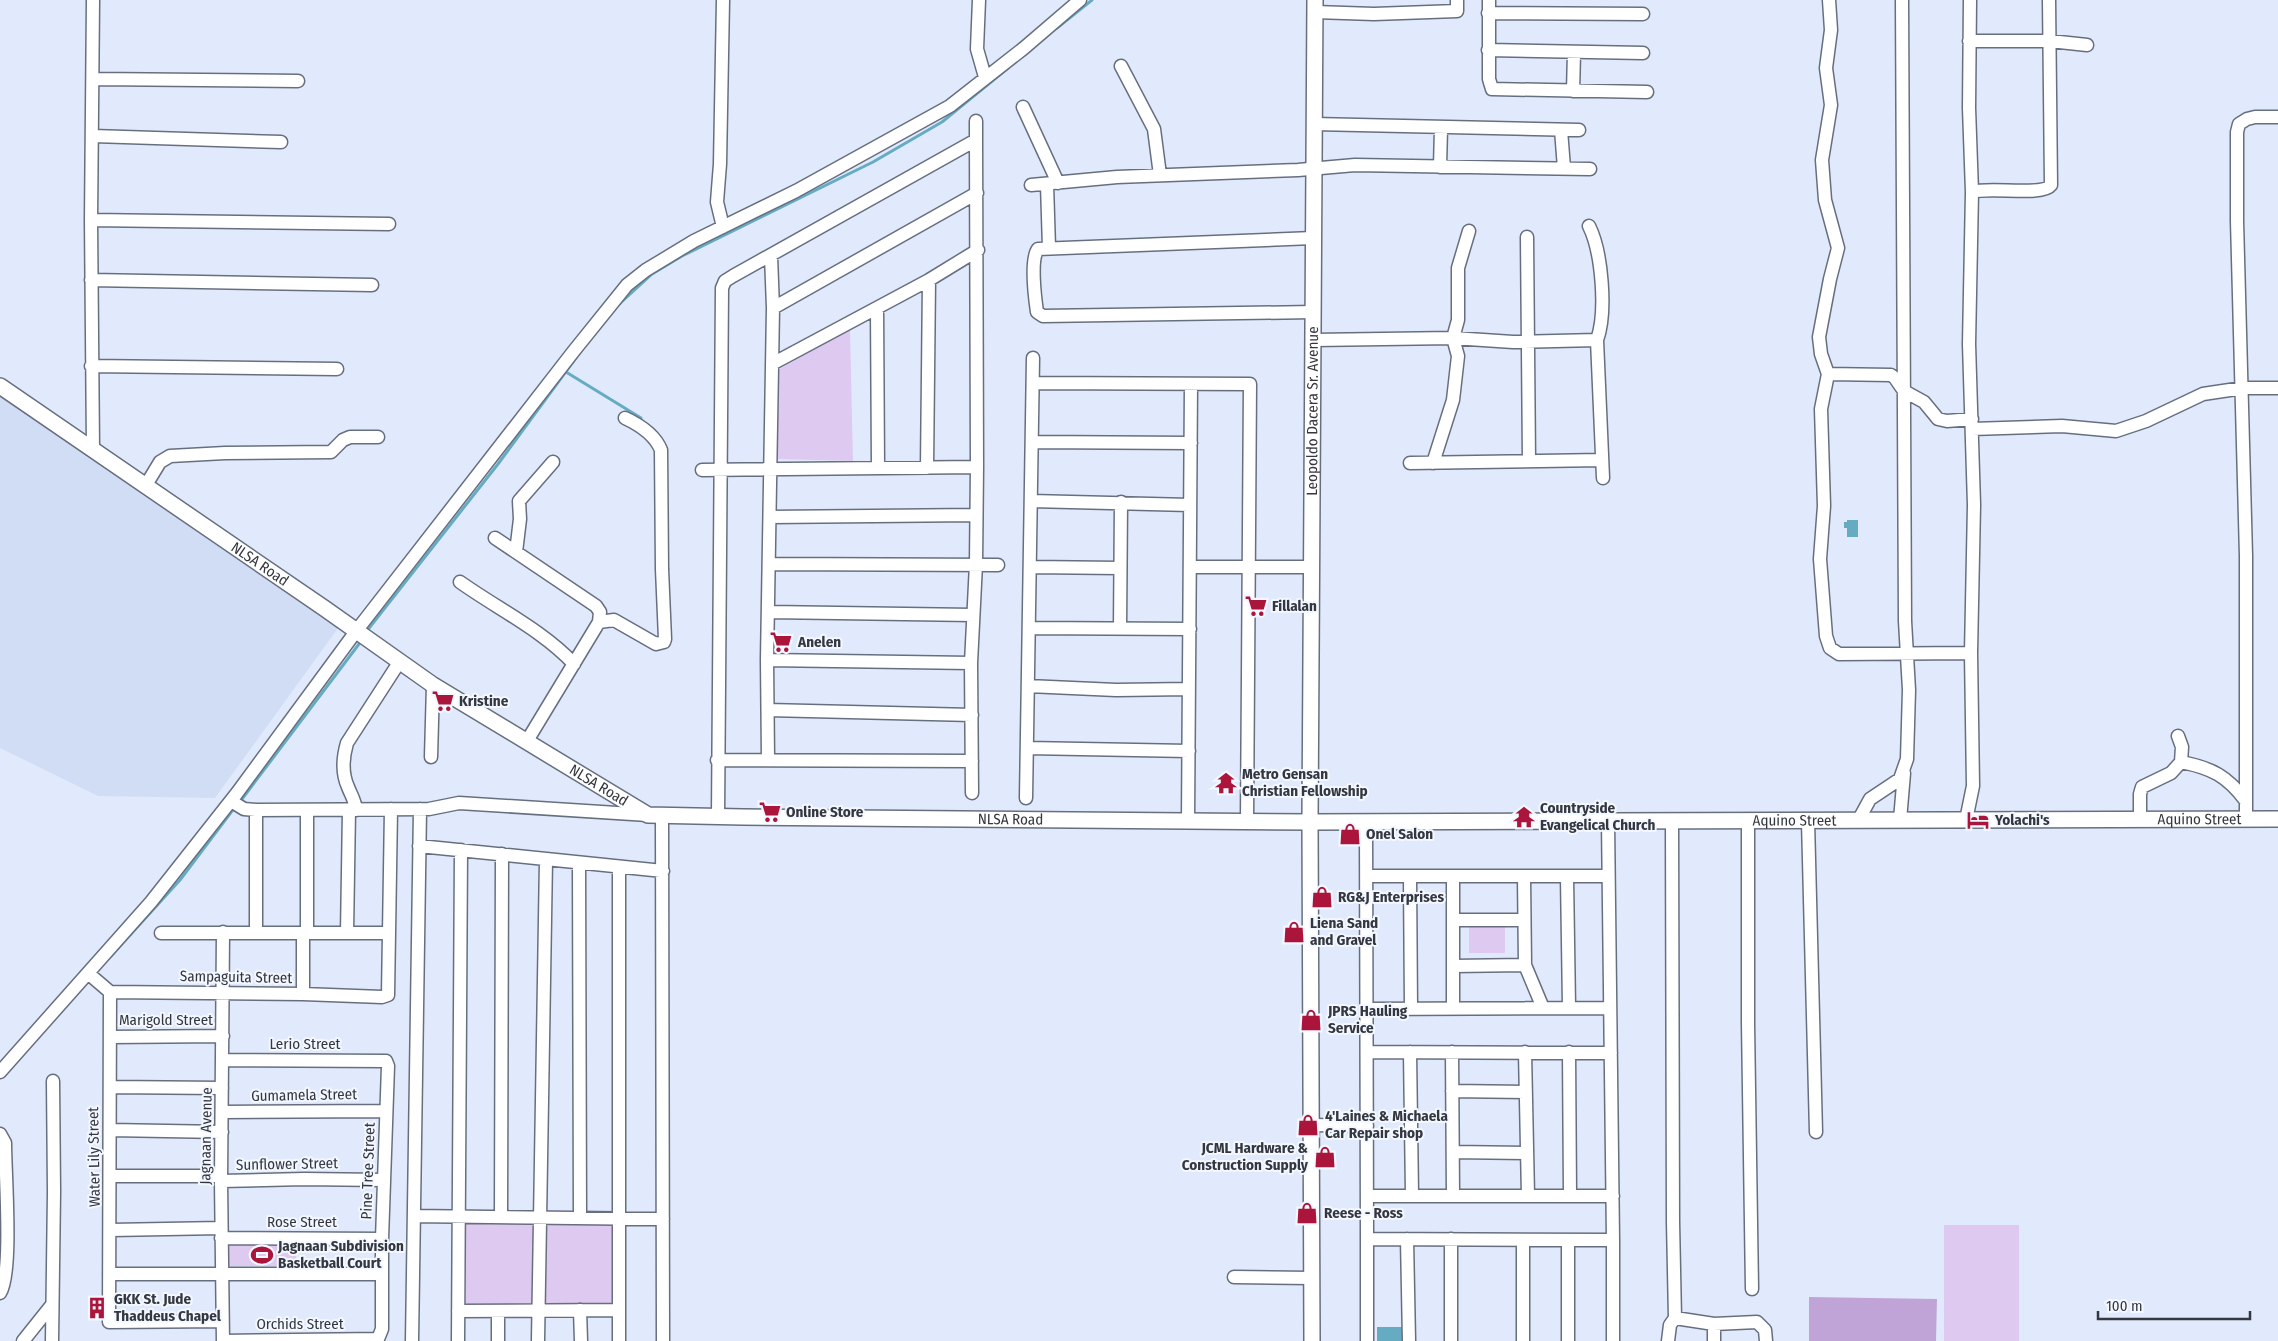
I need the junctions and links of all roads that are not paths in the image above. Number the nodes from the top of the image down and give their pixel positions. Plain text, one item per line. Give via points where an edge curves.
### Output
1 (93, 0) edge
2 (723, 0) edge
3 (979, 0) edge
4 (1080, 0) edge
5 (1457, 0) edge
6 (1489, 0) edge
7 (1829, 0) edge
8 (1902, 0) edge
9 (1970, 0) edge
10 (2050, 0) edge
11 (1315, 6) edge
12 (1488, 13) junction
13 (1642, 14) dead end
14 (1969, 40) junction
15 (2050, 41) junction
16 (2087, 45) dead end
17 (1488, 50) junction
18 (1574, 53) junction
19 (1643, 53) dead end
20 (1121, 66) dead end
21 (985, 77) junction
22 (94, 79) junction
23 (298, 80) dead end
24 (1573, 91) junction
25 (1647, 92) dead end
26 (1022, 107) dead end
27 (2278, 117) edge
28 (976, 121) dead end
29 (1314, 124) junction
30 (1441, 128) junction
31 (1561, 130) junction
32 (1579, 130) dead end
33 (93, 136) junction
34 (976, 140) junction
35 (281, 142) dead end
36 (1440, 167) junction
37 (1314, 168) junction
38 (1564, 168) junction
39 (1590, 169) dead end
40 (1160, 175) junction
41 (1052, 184) junction
42 (1031, 185) dead end
43 (1972, 192) junction
44 (977, 194) junction
45 (91, 220) junction
46 (388, 224) dead end
47 (1589, 226) dead end
48 (723, 227) junction
49 (1469, 231) dead end
50 (1527, 237) dead end
51 (1313, 238) junction
52 (1049, 248) junction
53 (978, 250) junction
54 (771, 256) junction
55 (91, 280) junction
56 (929, 280) junction
57 (372, 285) dead end
58 (773, 308) junction
59 (877, 308) junction
60 (1313, 312) junction
61 (1453, 338) junction
62 (1313, 340) junction
63 (1597, 340) junction
64 (1526, 341) junction
65 (1033, 358) dead end
66 (772, 364) junction
67 (92, 366) junction
68 (337, 369) dead end
69 (1828, 374) junction
70 (1033, 382) junction
71 (1191, 384) junction
72 (0, 386) edge
73 (2243, 388) junction
74 (2278, 388) edge
75 (1904, 391) junction
76 (625, 418) dead end
77 (1972, 424) junction
78 (378, 437) dead end
79 (1032, 442) junction
80 (1191, 443) junction
81 (93, 449) junction
82 (1602, 460) junction
83 (1529, 461) junction
84 (552, 462) dead end
85 (1410, 463) dead end
86 (1433, 463) junction
87 (977, 467) junction
88 (878, 468) junction
89 (927, 468) junction
90 (770, 469) junction
91 (702, 470) dead end
92 (720, 470) junction
93 (1603, 478) dead end
94 (146, 485) junction
95 (1031, 501) junction
96 (1121, 502) junction
97 (1190, 505) junction
98 (976, 516) junction
99 (770, 518) junction
100 (495, 538) dead end
101 (516, 552) junction
102 (770, 564) junction
103 (976, 564) junction
104 (998, 565) dead end
105 (1030, 567) junction
106 (1190, 567) junction
107 (1249, 567) junction
108 (1311, 567) junction
109 (1120, 568) junction
110 (460, 582) dead end
111 (769, 612) junction
112 (973, 615) junction
113 (599, 622) junction
114 (1029, 628) junction
115 (1120, 629) junction
116 (1190, 629) junction
117 (362, 634) junction
118 (1971, 654) junction
119 (1906, 655) junction
120 (767, 660) junction
121 (400, 661) junction
122 (971, 663) junction
123 (574, 664) junction
124 (433, 684) junction
125 (1028, 686) junction
126 (1189, 689) junction
127 (768, 710) junction
128 (972, 715) junction
129 (2178, 736) dead end
130 (527, 741) junction
131 (1027, 748) junction
132 (1189, 751) junction
133 (431, 757) dead end
134 (768, 759) junction
135 (717, 760) junction
136 (972, 761) junction
137 (2181, 762) junction
138 (1904, 773) junction
139 (972, 793) dead end
140 (1026, 798) dead end
141 (2246, 801) junction
142 (242, 806) junction
143 (390, 809) junction
144 (420, 809) junction
145 (307, 810) junction
146 (352, 810) junction
147 (655, 816) junction
148 (718, 817) junction
149 (2278, 819) edge
150 (1900, 820) junction
151 (1966, 820) junction
152 (2140, 820) junction
153 (2246, 820) junction
154 (1188, 821) junction
155 (1608, 821) junction
156 (1672, 821) junction
157 (1748, 821) junction
158 (1808, 821) junction
159 (1858, 821) junction
160 (1247, 822) junction
161 (1310, 822) junction
162 (1366, 822) junction
163 (419, 846) junction
164 (460, 850) junction
165 (502, 854) junction
166 (546, 859) junction
167 (580, 862) junction
168 (619, 867) junction
169 (662, 871) junction
170 (1366, 876) junction
171 (1608, 876) junction
172 (1410, 877) junction
173 (1453, 877) junction
174 (1524, 877) junction
175 (1567, 877) junction
176 (1453, 920) junction
177 (1524, 920) junction
178 (223, 932) junction
179 (256, 932) junction
180 (161, 933) dead end
181 (305, 933) junction
182 (347, 933) junction
183 (389, 933) junction
184 (1525, 965) junction
185 (1454, 966) junction
186 (89, 974) junction
187 (110, 992) junction
188 (223, 993) junction
189 (303, 994) junction
190 (1569, 1007) junction
191 (1453, 1008) junction
192 (1543, 1008) junction
193 (1610, 1008) junction
194 (1367, 1009) junction
195 (1411, 1009) junction
196 (223, 1036) junction
197 (110, 1037) junction
198 (1367, 1052) junction
199 (1410, 1052) junction
200 (1452, 1052) junction
201 (1525, 1052) junction
202 (1569, 1052) junction
203 (1610, 1053) junction
204 (223, 1060) junction
205 (386, 1061) joint
206 (0, 1072) edge
207 (54, 1081) dead end
208 (110, 1087) junction
209 (222, 1088) junction
210 (1452, 1091) junction
211 (1526, 1092) junction
212 (386, 1111) junction
213 (222, 1112) junction
214 (1312, 1125) junction
215 (1367, 1126) junction
216 (110, 1130) junction
217 (222, 1132) junction
218 (1816, 1132) dead end
219 (0, 1134) edge
220 (1453, 1152) junction
221 (1527, 1153) junction
222 (110, 1176) junction
223 (221, 1179) junction
224 (384, 1180) junction
225 (1412, 1195) junction
226 (1570, 1195) junction
227 (1368, 1196) junction
228 (1453, 1196) junction
229 (1528, 1196) junction
230 (1613, 1196) junction
231 (414, 1216) junction
232 (459, 1216) junction
233 (501, 1217) junction
234 (540, 1217) junction
235 (580, 1218) junction
236 (619, 1218) junction
237 (663, 1219) junction
238 (111, 1230) junction
239 (221, 1233) junction
240 (382, 1239) junction
241 (1367, 1239) junction
242 (1407, 1239) junction
243 (1451, 1239) junction
244 (1523, 1240) junction
245 (1568, 1240) junction
246 (1613, 1240) junction
247 (221, 1273) junction
248 (110, 1274) junction
249 (382, 1274) junction
250 (1234, 1277) dead end
251 (1312, 1278) junction
252 (1752, 1289) dead end
253 (0, 1294) edge
254 (51, 1306) junction
255 (538, 1310) junction
256 (580, 1310) junction
257 (619, 1310) junction
258 (458, 1311) junction
259 (498, 1311) junction
260 (1676, 1318) junction
261 (222, 1321) junction
262 (1714, 1324) junction
263 (377, 1340) edge
264 (23, 1341) edge
265 (52, 1341) edge
266 (223, 1341) edge
267 (412, 1341) edge
268 (458, 1341) edge
269 (498, 1341) edge
270 (538, 1341) edge
271 (580, 1341) edge
272 (619, 1341) edge
273 (664, 1341) edge
274 (1312, 1341) edge
275 (1367, 1341) edge
276 (1409, 1341) edge
277 (1451, 1341) edge
278 (1523, 1341) edge
279 (1568, 1341) edge
280 (1613, 1341) edge
281 (1668, 1341) edge
282 (1714, 1341) edge
283 (1766, 1341) edge

1 - 22 street
2 - 48 street via 720,164 716,202
3 - 21 street via 977,49
4 - 21 street
5 - 11 street via 1457,11 1374,14
6 - 12 street
7 - 69 street via 1831,30 1826,68 1830,105 1822,160 1825,200 1838,248 1820,337 1821,354
8 - 75 street
9 - 14 street
10 - 15 street
11 - 29 main road, Leopoldo Dacera Sr. Avenue
12 - 13 street
12 - 17 street
14 - 15 street
14 - 43 street
15 - 16 street
15 - 43 street via 2051,184 2038,191 1989,188
17 - 18 street
17 - 24 street via 1489,83 1495,90
18 - 19 street
18 - 24 street
20 - 40 street via 1154,129
21 - 48 street via 950,106 922,123
22 - 23 street
22 - 33 street
24 - 25 street
26 - 41 street
27 - 73 street via 2247,119 2239,124 2237,132
28 - 34 street
29 - 30 street
29 - 37 main road, Leopoldo Dacera Sr. Avenue
30 - 31 street
30 - 36 street
31 - 32 street
31 - 38 street
33 - 35 street
33 - 45 street
34 - 44 street
34 - 54 street
36 - 37 street via 1355,165
36 - 38 street
37 - 40 street
37 - 51 main road, Leopoldo Dacera Sr. Avenue
38 - 39 street
40 - 41 street
41 - 42 street
41 - 52 street
43 - 77 street via 1969,344
44 - 53 street
44 - 58 street
45 - 46 street
45 - 55 street
47 - 63 street via 1600,265 1602,317
48 - 117 street via 669,256 627,285
49 - 61 street via 1458,268 1458,320
50 - 64 street
51 - 52 street
51 - 60 main road, Leopoldo Dacera Sr. Avenue
52 - 60 street via 1038,249 1035,253 1037,312 1042,316
53 - 56 street
53 - 87 street
54 - 58 street
54 - 92 street via 732,276 722,288
55 - 57 street
55 - 67 street
56 - 59 street
56 - 89 street
58 - 66 street
59 - 66 street
59 - 88 street
60 - 62 main road, Leopoldo Dacera Sr. Avenue
61 - 62 street
61 - 64 street
61 - 86 street via 1458,356 1454,394
62 - 108 main road, Leopoldo Dacera Sr. Avenue
63 - 64 street
63 - 82 street
64 - 83 street
65 - 70 street
66 - 90 street
67 - 68 street
67 - 81 street
69 - 75 street via 1891,375
69 - 119 street via 1821,409 1824,506 1820,559 1828,643 1839,654
70 - 71 street
70 - 79 street
71 - 80 street
71 - 107 street via 1250,384
72 - 81 main road, NLSA Road
73 - 74 street
73 - 77 street via 2194,397 2153,418 2116,431
73 - 141 street
75 - 77 street via 1924,402 1938,419
75 - 119 street
76 - 113 street via 641,426 661,450 665,639 656,644 614,620
77 - 118 street
78 - 94 street via 350,437 331,452 170,456 160,462
79 - 80 street
79 - 95 street
80 - 97 street
81 - 94 main road, NLSA Road
82 - 83 street
82 - 93 street
83 - 86 street
84 - 101 street via 519,500
85 - 86 street
87 - 89 street
87 - 98 street
88 - 89 street
88 - 90 street
90 - 92 street
90 - 99 street
91 - 92 street
92 - 135 street
94 - 117 main road, NLSA Road
95 - 96 street
95 - 105 street
96 - 97 street
96 - 109 street
97 - 106 street
98 - 99 street
98 - 103 street
99 - 102 street
100 - 101 street
101 - 113 street via 596,606 600,612
102 - 103 street
102 - 111 street
103 - 104 street
103 - 112 street
105 - 109 street
105 - 114 street
106 - 107 street
106 - 116 street
107 - 108 street
107 - 160 street
108 - 161 main road, Leopoldo Dacera Sr. Avenue
109 - 115 street
110 - 123 street via 544,637
111 - 112 street
111 - 120 street
112 - 122 street
113 - 123 street
114 - 115 street
114 - 125 street
115 - 116 street
116 - 126 street
117 - 121 main road, NLSA Road
117 - 142 street
118 - 119 street
118 - 151 street via 1973,786
119 - 138 street via 1909,700
120 - 122 street
120 - 127 street
121 - 124 main road, NLSA Road
121 - 146 street via 347,743 343,772 355,800
122 - 128 street
123 - 130 street
124 - 130 main road, NLSA Road
124 - 133 street
125 - 126 street
125 - 131 street
126 - 132 street
127 - 128 street
127 - 134 street
128 - 136 street
129 - 137 street via 2182,747
130 - 147 main road, NLSA Road via 599,787
131 - 132 street
131 - 140 street
132 - 154 street
134 - 135 street
134 - 136 street
135 - 148 street
136 - 139 street
137 - 141 street via 2214,770
137 - 152 street via 2171,773 2142,787
138 - 150 street
138 - 159 street via 1870,800
141 - 153 street
142 - 145 street
142 - 179 street
142 - 186 street via 151,902
143 - 144 street
143 - 146 street
143 - 183 street
144 - 147 street via 459,803
144 - 163 street
145 - 146 street
145 - 181 street
146 - 182 street
147 - 148 main road, NLSA Road
147 - 169 street
148 - 154 main road, NLSA Road
149 - 153 main road, Aquino Street
150 - 151 main road, Aquino Street
150 - 159 main road, Aquino Street
151 - 152 main road, Aquino Street
152 - 153 main road, Aquino Street
154 - 160 main road, NLSA Road
155 - 156 main road, Aquino Street
155 - 162 main road, Aquino Street
155 - 171 street
156 - 157 main road, Aquino Street
156 - 260 street
157 - 158 main road, Aquino Street
157 - 252 street
158 - 159 main road, Aquino Street
158 - 218 street
160 - 161 main road, NLSA Road
161 - 162 main road, Aquino Street
161 - 214 main road, Leopoldo Dacera Sr. Avenue
162 - 170 street
163 - 164 street
163 - 231 street
164 - 165 street
164 - 232 street
165 - 166 street
165 - 233 street
166 - 167 street
166 - 234 street
167 - 168 street
167 - 235 street
168 - 169 street
168 - 236 street
169 - 237 street
170 - 172 street
170 - 194 street
171 - 175 street
171 - 193 street
172 - 173 street
172 - 195 street
173 - 174 street
173 - 176 street
174 - 175 street
174 - 177 street
175 - 190 street
176 - 177 street
176 - 185 street
177 - 184 street
178 - 179 street
178 - 180 street
178 - 188 street, Jagnaan Avenue
179 - 181 street
181 - 182 street
181 - 189 street
182 - 183 street
183 - 189 street, Sampaguita Street via 388,995
184 - 185 street
184 - 192 street
185 - 191 street
186 - 187 street
186 - 206 street
187 - 188 street, Sampaguita Street
187 - 197 street, Water Lily Street
188 - 189 street, Sampaguita Street
188 - 196 street, Jagnaan Avenue
190 - 192 street
190 - 193 street
191 - 192 street
191 - 195 street
193 - 203 street
194 - 195 street
194 - 198 street
196 - 197 street, Marigold Street
196 - 204 street, Jagnaan Avenue
197 - 208 street, Water Lily Street
198 - 199 street
198 - 215 street
199 - 200 street
199 - 225 street
200 - 201 street
200 - 210 street
201 - 202 street
201 - 211 street
202 - 203 street
202 - 226 street
203 - 230 street
204 - 205 street, Lerio Street
204 - 209 street, Jagnaan Avenue
205 - 212 street, Pine Tree Street
207 - 254 street
208 - 209 street
208 - 216 street, Water Lily Street
209 - 213 street, Jagnaan Avenue
210 - 211 street
210 - 220 street
211 - 221 street
212 - 213 street, Gumamela Street
212 - 224 street, Pine Tree Street
213 - 217 street, Jagnaan Avenue
214 - 215 street
214 - 251 main road, Leopoldo Dacera Sr. Avenue
215 - 227 street
216 - 217 street
216 - 222 street, Water Lily Street
217 - 223 street, Jagnaan Avenue
219 - 253 street via 5,1143 6,1236 5,1284
220 - 221 street
220 - 228 street
221 - 229 street
222 - 223 street, Sunflower Street
222 - 238 street, Water Lily Street
223 - 224 street, Sunflower Street
223 - 239 street, Jagnaan Avenue
224 - 240 street, Pine Tree Street
225 - 227 street
225 - 228 street
226 - 229 street
226 - 230 street
227 - 241 street
228 - 229 street
230 - 246 street
231 - 232 street
231 - 267 street
232 - 233 street
232 - 258 street
233 - 234 street
234 - 235 street
234 - 255 street
235 - 236 street
236 - 237 street
236 - 257 street
237 - 273 street
238 - 239 street, Rose Street
238 - 248 street, Water Lily Street
239 - 240 street, Rose Street
239 - 247 street, Jagnaan Avenue
240 - 249 street, Pine Tree Street
241 - 242 street
241 - 275 street
242 - 243 street
242 - 276 street
243 - 244 street
243 - 277 street
244 - 245 street
244 - 278 street
245 - 246 street
245 - 279 street
246 - 280 street
247 - 248 street
247 - 249 street
247 - 261 street, Jagnaan Avenue
248 - 261 street, Water Lily Street via 110,1322
249 - 263 street, Pine Tree Street via 382,1328
250 - 251 street
251 - 274 main road, Leopoldo Dacera Sr. Avenue
254 - 264 street
254 - 265 street
255 - 256 street
255 - 259 street
255 - 270 street
256 - 257 street
256 - 271 street
257 - 272 street
258 - 259 street
258 - 268 street
259 - 269 street
260 - 262 street
260 - 281 street via 1670,1325
261 - 266 street, Jagnaan Avenue
262 - 282 street
262 - 283 street via 1757,1322 1765,1330
263 - 266 street, Orchids Street

